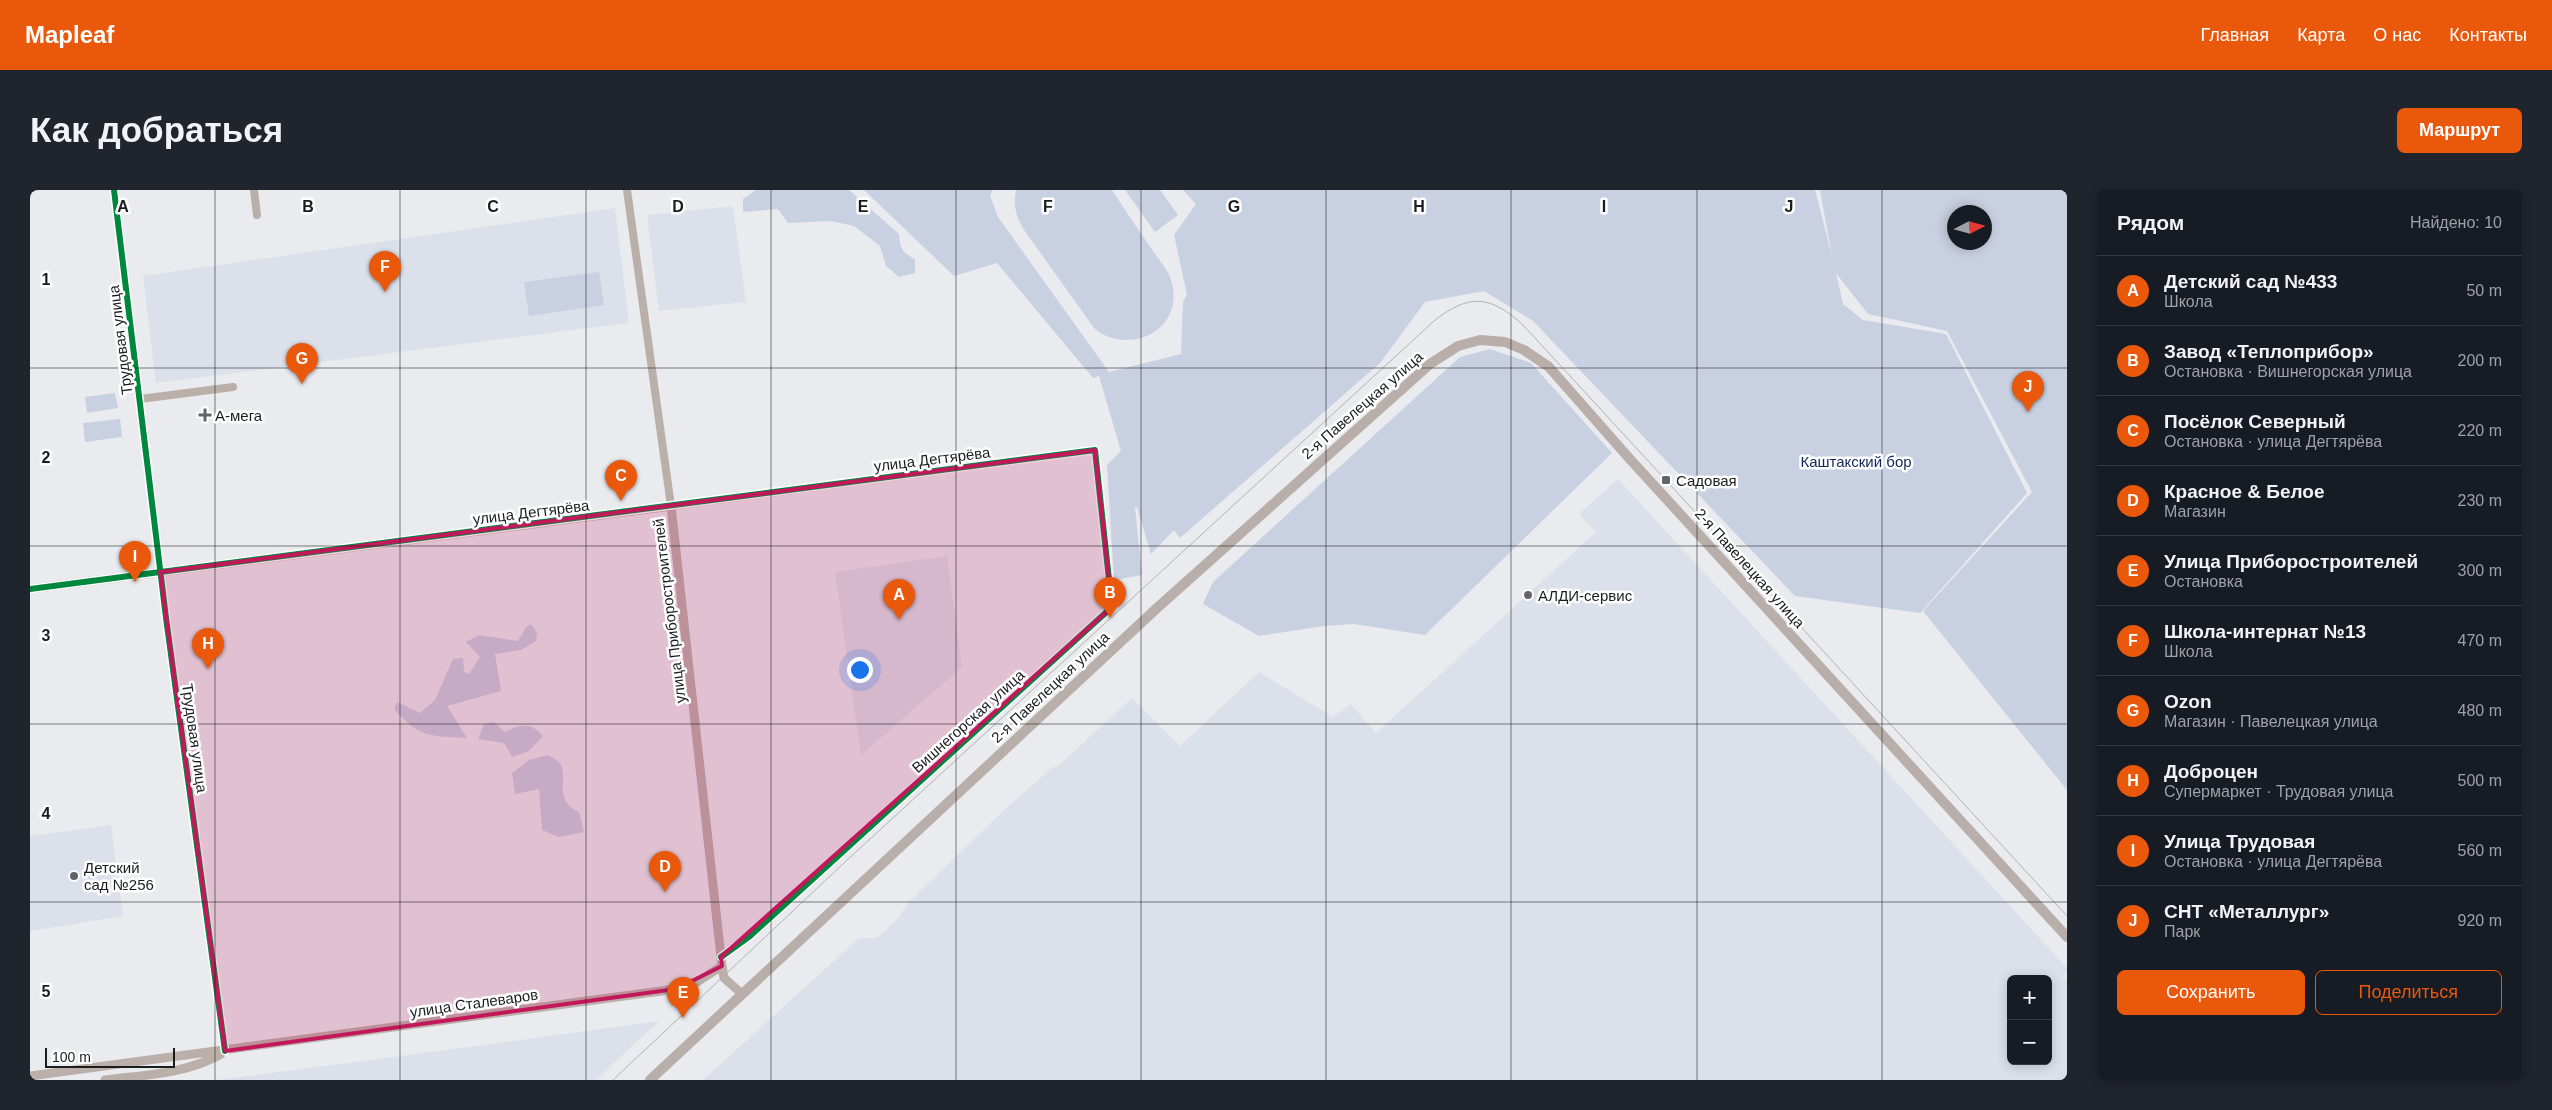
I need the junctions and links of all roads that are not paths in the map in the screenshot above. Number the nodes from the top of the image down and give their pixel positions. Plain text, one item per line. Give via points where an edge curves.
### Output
1 (114, 190) edge
2 (254, 190) edge
3 (627, 190) edge
4 (257, 215) dead end
5 (233, 387) dead end
6 (140, 399) junction
7 (1094, 450) joint
8 (671, 506) junction
9 (160, 572) junction
10 (30, 589) edge
11 (2067, 937) edge
12 (722, 962) junction
13 (741, 993) junction
14 (225, 1051) junction
15 (30, 1076) edge
16 (105, 1080) edge
17 (650, 1080) edge

1 - 6 street, Трудовая улица
2 - 4 street
3 - 8 street, улица Приборостроителей
5 - 6 street
6 - 9 street, Трудовая улица
7 - 8 street, улица Дегтярёва
7 - 12 street, Вишнегорская улица via 1112,608
8 - 9 street, улица Дегтярёва
8 - 12 street, улица Приборостроителей
9 - 10 street, улица Дегтярёва
9 - 14 street, Трудовая улица
11 - 13 main road, 2-я Павелецкая улица via 1549,367 1505,342 1480,340 1458,346 1430,364 1157,608
12 - 13 street, улица Приборостроителей via 724,978
12 - 14 street, улица Сталеваров via 697,982 676,990
13 - 17 main road, 2-я Павелецкая улица
14 - 15 street, улица Сталеваров
14 - 16 street, улица Сталеваров via 186,1068

